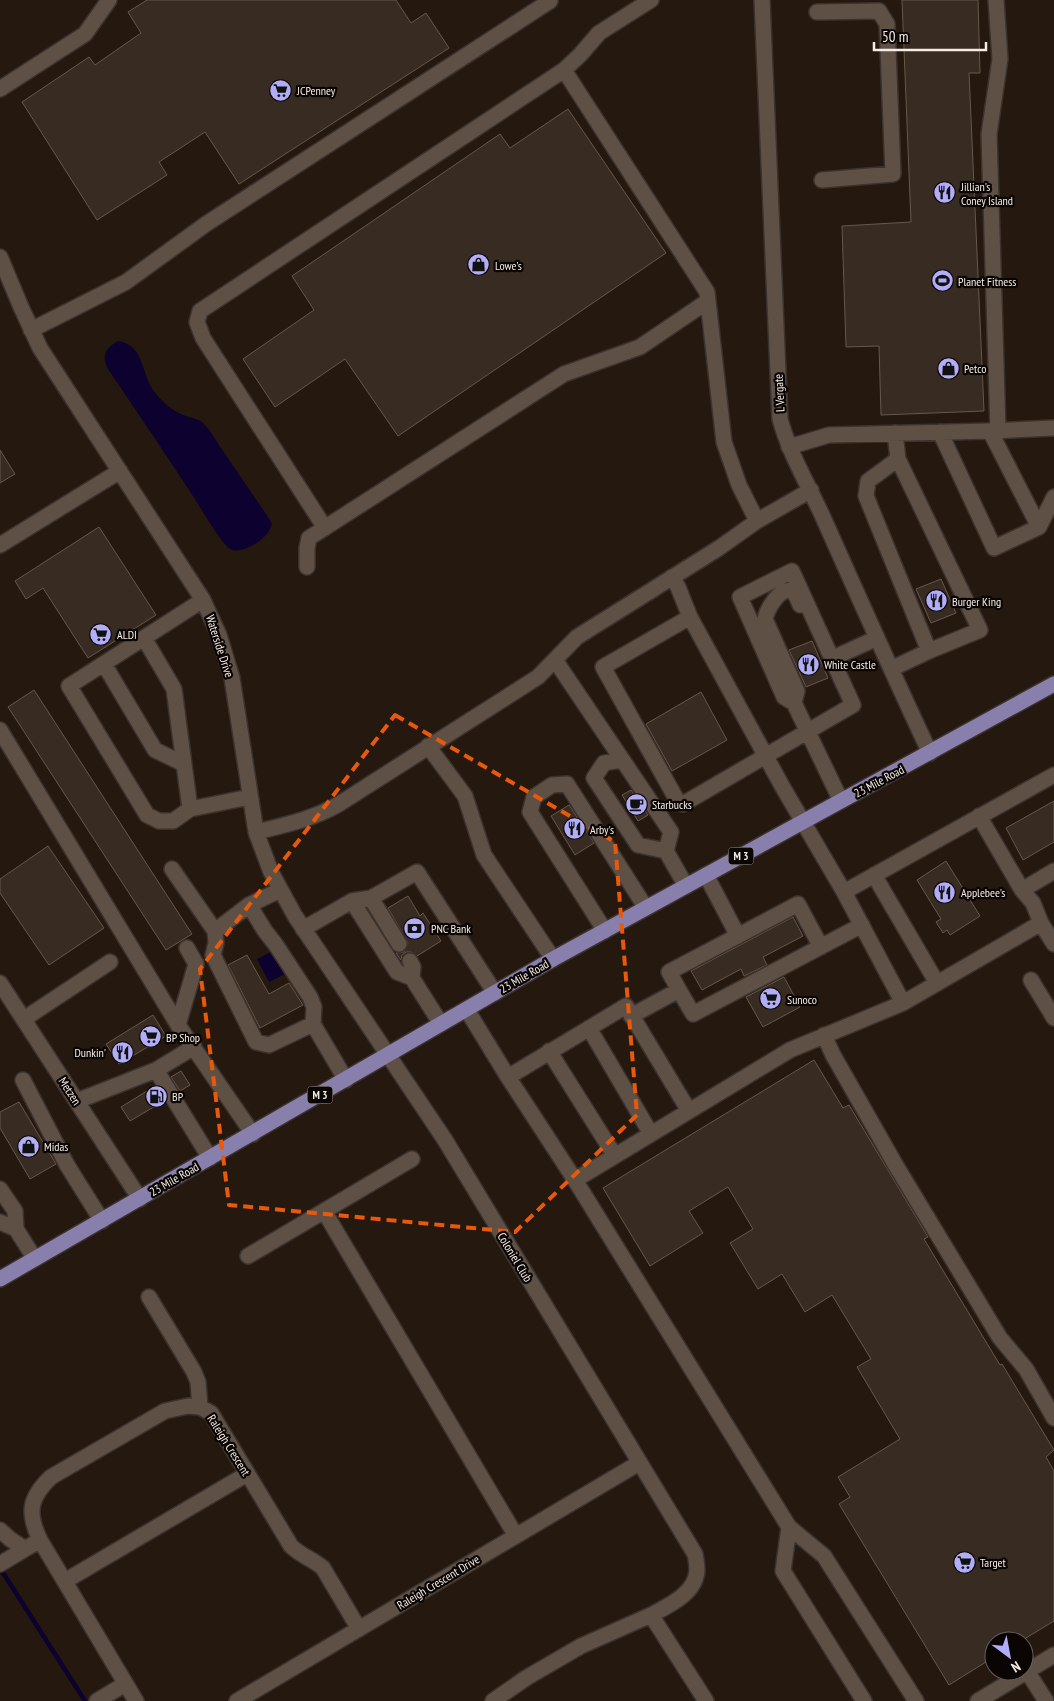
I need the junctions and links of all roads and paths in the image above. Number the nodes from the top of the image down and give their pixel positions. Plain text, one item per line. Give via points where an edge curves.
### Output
1 (109, 0) edge
2 (549, 0) edge
3 (651, 0) edge
4 (762, 0) edge
5 (996, 0) edge
6 (817, 12) dead end
7 (564, 70) junction
8 (0, 89) edge
9 (822, 180) dead end
10 (0, 256) edge
11 (708, 301) junction
12 (31, 330) junction
13 (1054, 428) edge
14 (994, 431) junction
15 (940, 432) junction
16 (895, 433) junction
17 (789, 447) junction
18 (898, 459) junction
19 (120, 471) junction
20 (811, 490) junction
21 (1054, 497) edge
22 (757, 521) junction
23 (1039, 527) junction
24 (325, 528) junction
25 (0, 545) edge
26 (307, 567) dead end
27 (672, 577) junction
28 (203, 600) junction
29 (690, 617) junction
30 (815, 621) junction
31 (144, 638) junction
32 (877, 638) junction
33 (929, 651) junction
34 (831, 659) junction
35 (555, 660) junction
36 (104, 664) junction
37 (891, 669) junction
38 (1054, 684) edge
39 (794, 703) junction
40 (0, 730) edge
41 (808, 731) junction
42 (428, 746) junction
43 (930, 753) junction
44 (765, 756) junction
45 (621, 760) junction
46 (184, 764) junction
47 (1054, 775) edge
48 (250, 797) junction
49 (841, 801) junction
50 (190, 809) junction
51 (979, 816) junction
52 (803, 821) junction
53 (256, 832) junction
54 (666, 850) junction
55 (172, 869) dead end
56 (1054, 871) edge
57 (706, 875) junction
58 (874, 876) junction
59 (686, 886) junction
60 (280, 890) junction
61 (1022, 890) junction
62 (844, 892) junction
63 (371, 898) junction
64 (352, 901) junction
65 (249, 905) junction
66 (646, 908) junction
67 (1041, 923) junction
68 (862, 925) junction
69 (303, 929) junction
70 (215, 931) junction
71 (605, 931) junction
72 (738, 936) junction
73 (398, 944) dead end
74 (1054, 944) edge
75 (821, 947) junction
76 (187, 948) dead end
77 (553, 960) junction
78 (410, 961) dead end
79 (110, 962) dead end
80 (412, 978) junction
81 (1031, 980) dead end
82 (0, 983) edge
83 (937, 983) junction
84 (679, 990) junction
85 (495, 993) junction
86 (903, 1003) junction
87 (467, 1010) junction
88 (632, 1016) junction
89 (1054, 1018) edge
90 (24, 1020) junction
91 (313, 1024) junction
92 (441, 1024) junction
93 (178, 1025) junction
94 (589, 1028) junction
95 (824, 1035) junction
96 (194, 1047) junction
97 (549, 1051) junction
98 (387, 1055) junction
99 (156, 1070) junction
100 (508, 1077) junction
101 (23, 1080) dead end
102 (346, 1080) junction
103 (76, 1102) junction
104 (689, 1111) junction
105 (252, 1134) junction
106 (651, 1134) junction
107 (614, 1156) junction
108 (210, 1158) junction
109 (412, 1159) dead end
110 (575, 1180) junction
111 (0, 1189) edge
112 (140, 1199) junction
113 (324, 1211) junction
114 (102, 1221) junction
115 (0, 1222) edge
116 (16, 1229) junction
117 (248, 1256) dead end
118 (35, 1259) junction
119 (0, 1279) edge
120 (149, 1297) dead end
121 (200, 1407) junction
122 (1054, 1418) edge
123 (639, 1462) junction
124 (248, 1474) junction
125 (789, 1527) junction
126 (0, 1530) edge
127 (516, 1536) junction
128 (40, 1540) junction
129 (25, 1549) junction
130 (0, 1564) edge
131 (65, 1582) junction
132 (651, 1615) junction
133 (359, 1629) junction
134 (1054, 1655) edge
135 (1034, 1667) edge
136 (1011, 1681) edge
137 (1033, 1681) edge
138 (125, 1684) junction
139 (97, 1701) edge
140 (136, 1701) edge
141 (238, 1701) edge
142 (493, 1701) edge
143 (706, 1701) edge
144 (864, 1701) edge
145 (916, 1701) edge
146 (978, 1701) edge
147 (1046, 1701) edge

1 - 8 street via 85,34
2 - 12 street via 206,224 126,282
3 - 7 street via 599,34
4 - 17 street, L Vergate via 780,419
5 - 14 street via 1000,59 989,134
6 - 9 street via 879,11 887,24 892,174
7 - 11 street via 707,292
7 - 24 street via 200,311 197,322 203,338
10 - 12 street, Waterside Drive
11 - 22 street via 724,442 739,485
11 - 24 street via 640,347 564,374
12 - 19 street, Waterside Drive
13 - 14 street
14 - 15 street
14 - 23 street
15 - 16 street
15 - 23 street via 994,548
16 - 17 street via 829,435
16 - 18 street
17 - 20 street, L Vergate
18 - 33 street via 868,481 866,496
18 - 33 street via 980,630
19 - 25 street
19 - 28 street, Waterside Drive
20 - 22 street
20 - 32 street, L Vergate
21 - 23 street
22 - 27 street
24 - 26 street via 309,538
27 - 29 street
27 - 35 street via 577,636
28 - 31 street
28 - 48 street, Waterside Drive via 219,635 232,678
29 - 44 street
29 - 44 street via 603,667 678,802 683,804
30 - 34 street
30 - 39 street via 806,619 796,596 789,591 779,595 766,612 767,626 797,691
30 - 39 street via 792,571 740,596 784,697
31 - 36 street
31 - 46 street via 174,689
32 - 34 street
32 - 37 street, L Vergate
33 - 37 street
34 - 41 street via 853,705
35 - 42 street via 538,677
35 - 45 street
36 - 46 street via 155,750
36 - 50 street via 69,686 147,815 159,821 173,821
37 - 43 street, L Vergate
38 - 43 main road, 23 Mile Road / M 3
39 - 41 street
40 - 93 street
41 - 44 street
41 - 49 street
42 - 53 street via 326,812
42 - 77 street via 465,796 484,855
43 - 49 main road, 23 Mile Road / M 3
44 - 52 street
45 - 54 street via 671,832
45 - 54 street via 604,763 594,778 638,845
46 - 50 street
47 - 51 street
48 - 50 street
48 - 53 street, Waterside Drive
49 - 52 main road, 23 Mile Road / M 3
51 - 58 street
51 - 61 street
52 - 57 main road, 23 Mile Road / M 3
52 - 62 street
53 - 60 street, Waterside Drive
54 - 59 street
55 - 70 street
56 - 61 street
57 - 59 main road, 23 Mile Road / M 3
57 - 72 street
58 - 62 street
58 - 83 street
59 - 66 main road, 23 Mile Road / M 3
60 - 65 street
60 - 69 street, Waterside Drive
61 - 67 street via 1033,903
62 - 68 street
63 - 64 street
63 - 73 street
63 - 85 street via 417,872
64 - 69 street
64 - 80 street via 397,972
65 - 70 street
65 - 91 street via 310,997 314,1007
66 - 71 main road, 23 Mile Road / M 3
66 - 71 street via 567,784 552,785 534,796 530,812
67 - 74 street
67 - 83 street
68 - 75 street
68 - 86 street
69 - 98 street, Waterside Drive
70 - 91 street via 213,955 256,1042 269,1045
71 - 77 main road, 23 Mile Road / M 3
72 - 75 street via 798,904
72 - 84 street via 670,972
75 - 84 street via 693,1014
76 - 93 street via 196,964
77 - 85 main road, 23 Mile Road / M 3
78 - 80 street
79 - 90 street
80 - 92 street
81 - 89 street
82 - 90 street, Metzen
83 - 86 street
84 - 88 street
85 - 87 main road, 23 Mile Road / M 3
86 - 95 street
87 - 92 main road, 23 Mile Road / M 3
87 - 100 street
88 - 94 street via 626,1006
88 - 104 street
90 - 103 street, Metzen
91 - 102 street
92 - 98 main road, 23 Mile Road / M 3
93 - 96 street
94 - 97 street
94 - 106 street
95 - 104 street via 790,1050
95 - 122 street via 899,1171 1000,1338 1026,1369
96 - 99 street
96 - 105 street
97 - 100 street
97 - 107 street
98 - 102 main road, 23 Mile Road / M 3
98 - 123 street, Coloniel Club via 445,1140
99 - 103 street
99 - 108 street
100 - 110 street
101 - 114 street via 67,1165
102 - 105 main road, 23 Mile Road / M 3
103 - 112 street, Metzen
104 - 106 street
105 - 108 main road, 23 Mile Road / M 3
106 - 107 street
107 - 110 street
108 - 112 main road, 23 Mile Road / M 3
109 - 113 street
110 - 125 street
111 - 116 street via 15,1211
112 - 114 main road, 23 Mile Road / M 3
113 - 117 street
113 - 127 street
114 - 118 main road, 23 Mile Road / M 3
115 - 116 street
116 - 118 street
118 - 119 main road, 23 Mile Road / M 3
120 - 121 street via 194,1372
121 - 124 street, Raleigh Crescent via 211,1413
121 - 128 street, Raleigh Crescent via 165,1411 51,1477 34,1497 32,1507 32,1524
123 - 127 street, Raleigh Crescent Drive
123 - 132 street, Coloniel Club via 695,1554 697,1570 693,1586 672,1604
124 - 131 street
124 - 133 street, Raleigh Crescent via 291,1546 323,1568
125 - 144 street via 783,1571
125 - 145 street via 824,1556
126 - 129 street
127 - 133 street, Raleigh Crescent Drive
128 - 129 street
128 - 131 street
129 - 130 street
131 - 138 street
132 - 142 street, Coloniel Club via 581,1646
132 - 143 street
133 - 141 street, Raleigh Crescent Drive
134 - 135 street
136 - 146 street
137 - 147 street
138 - 139 street
138 - 140 street

